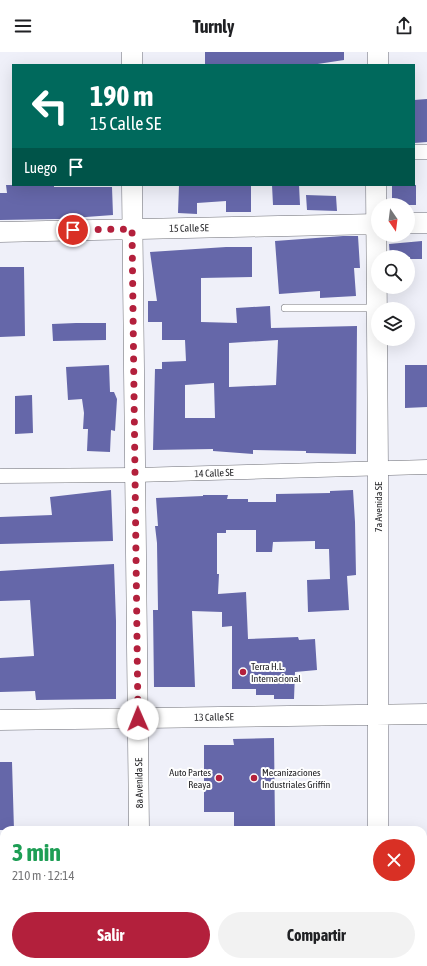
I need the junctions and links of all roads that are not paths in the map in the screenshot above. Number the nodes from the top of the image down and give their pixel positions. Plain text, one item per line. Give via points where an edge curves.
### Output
1 (132, 52) edge
2 (378, 52) edge
3 (132, 64) edge
4 (378, 64) edge
5 (415, 152) edge
6 (427, 152) edge
7 (132, 186) edge
8 (376, 186) edge
9 (376, 198) edge
10 (415, 223) edge
11 (427, 223) edge
12 (371, 224) edge
13 (132, 229) junction
14 (0, 232) edge
15 (377, 242) edge
16 (377, 302) edge
17 (285, 308) dead end
18 (371, 308) edge
19 (377, 346) edge
20 (427, 467) edge
21 (378, 468) junction
22 (135, 475) junction
23 (0, 476) edge
24 (427, 714) edge
25 (378, 715) junction
26 (138, 719) junction
27 (0, 720) edge
28 (139, 826) edge
29 (378, 826) edge

1 - 3 street
2 - 4 street
5 - 6 street
7 - 13 street, 8a Avenida SE
8 - 9 street, 7a Avenida SE
10 - 11 street
12 - 13 street, 15 Calle SE
13 - 14 street, 15 Calle SE
13 - 22 street, 8a Avenida SE
15 - 16 street, 7a Avenida SE
17 - 18 lane
19 - 21 street, 7a Avenida SE
20 - 21 street, 14 Calle SE
21 - 22 street, 14 Calle SE
21 - 25 street, 7a Avenida SE
22 - 23 street, 14 Calle SE
22 - 26 street, 8a Avenida SE
24 - 25 street, 13 Calle SE
25 - 26 street, 13 Calle SE
25 - 29 street, 7a Avenida SE
26 - 27 street, 13 Calle SE
26 - 28 street, 8a Avenida SE

